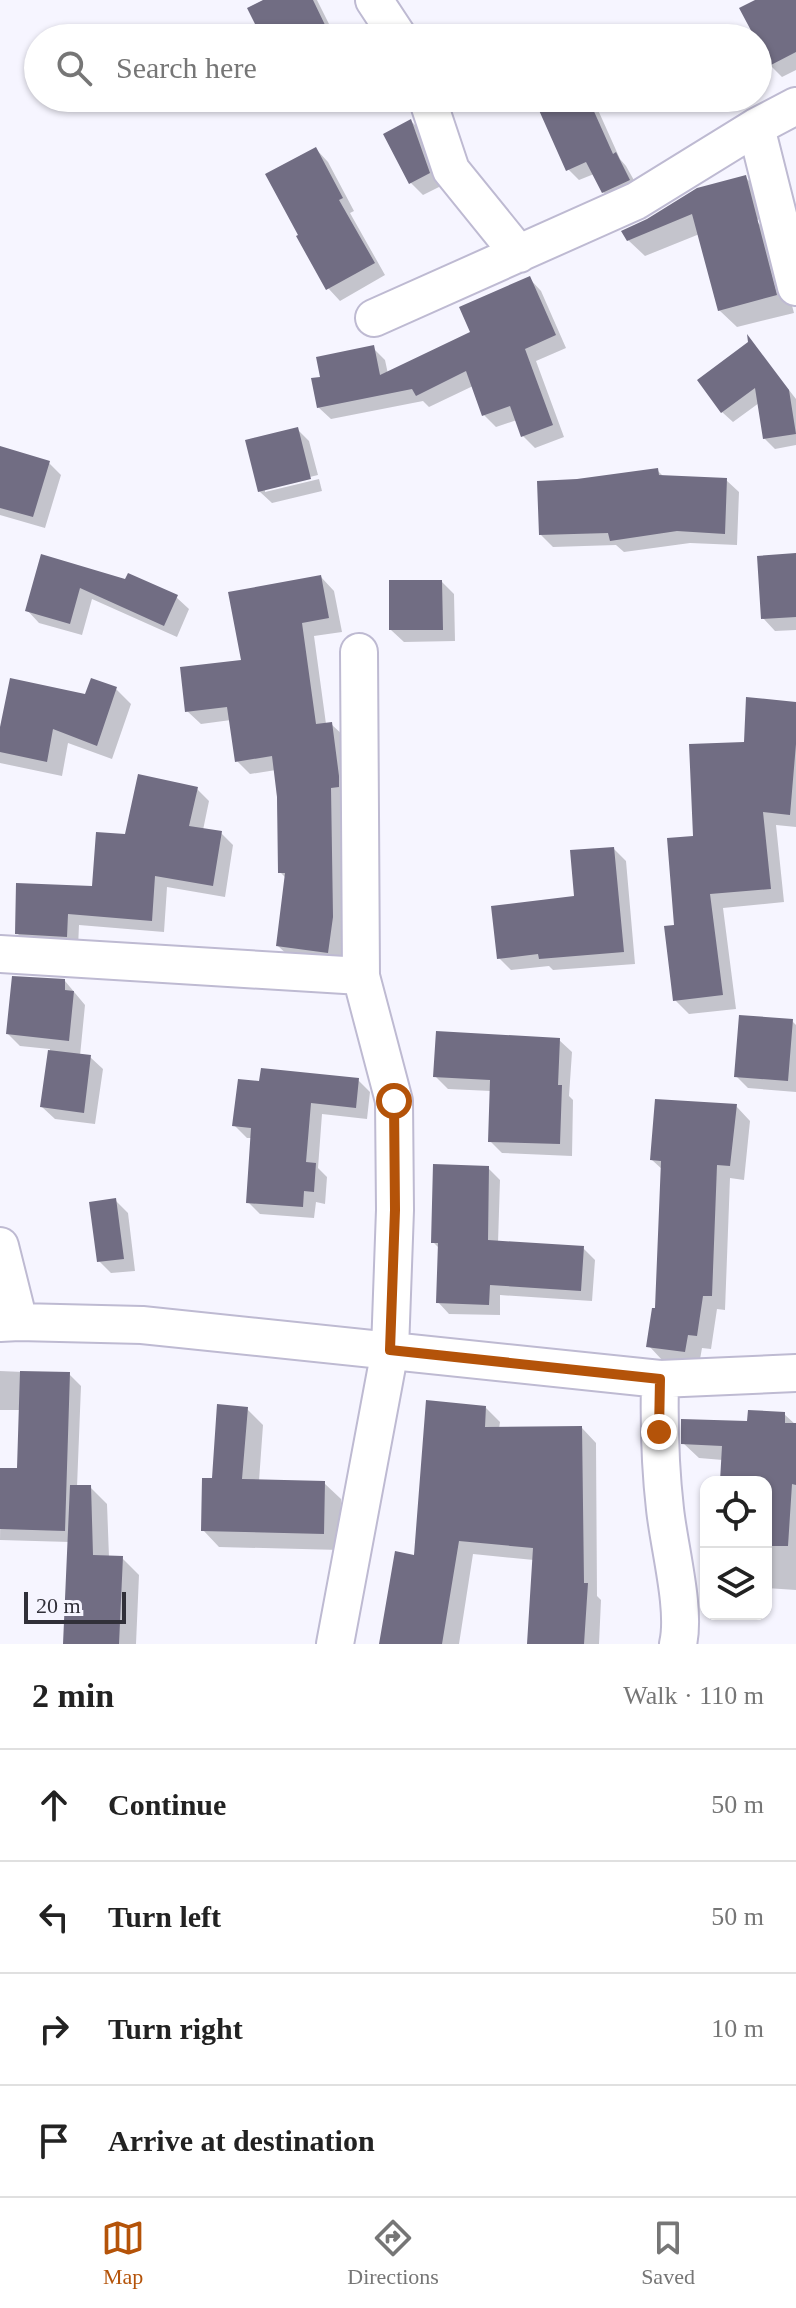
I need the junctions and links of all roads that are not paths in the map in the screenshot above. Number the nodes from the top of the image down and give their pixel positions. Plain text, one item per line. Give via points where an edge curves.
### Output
1 (374, 0) edge
2 (390, 24) edge
3 (796, 106) edge
4 (432, 112) edge
5 (756, 127) junction
6 (519, 254) junction
7 (796, 287) edge
8 (374, 318) dead end
9 (359, 652) dead end
10 (0, 954) edge
11 (361, 976) junction
12 (0, 1246) edge
13 (9, 1322) edge
14 (390, 1350) junction
15 (796, 1373) edge
16 (660, 1379) junction
17 (335, 1644) edge
18 (678, 1644) edge

1 - 2 street
3 - 5 street
4 - 6 street via 451,170
5 - 6 street via 636,201
5 - 7 street
6 - 8 street
9 - 11 street
10 - 11 street
11 - 14 street via 394,1101
12 - 13 street
13 - 14 street via 142,1325
14 - 16 street
14 - 17 street
15 - 16 street
16 - 18 street via 664,1508 679,1609

